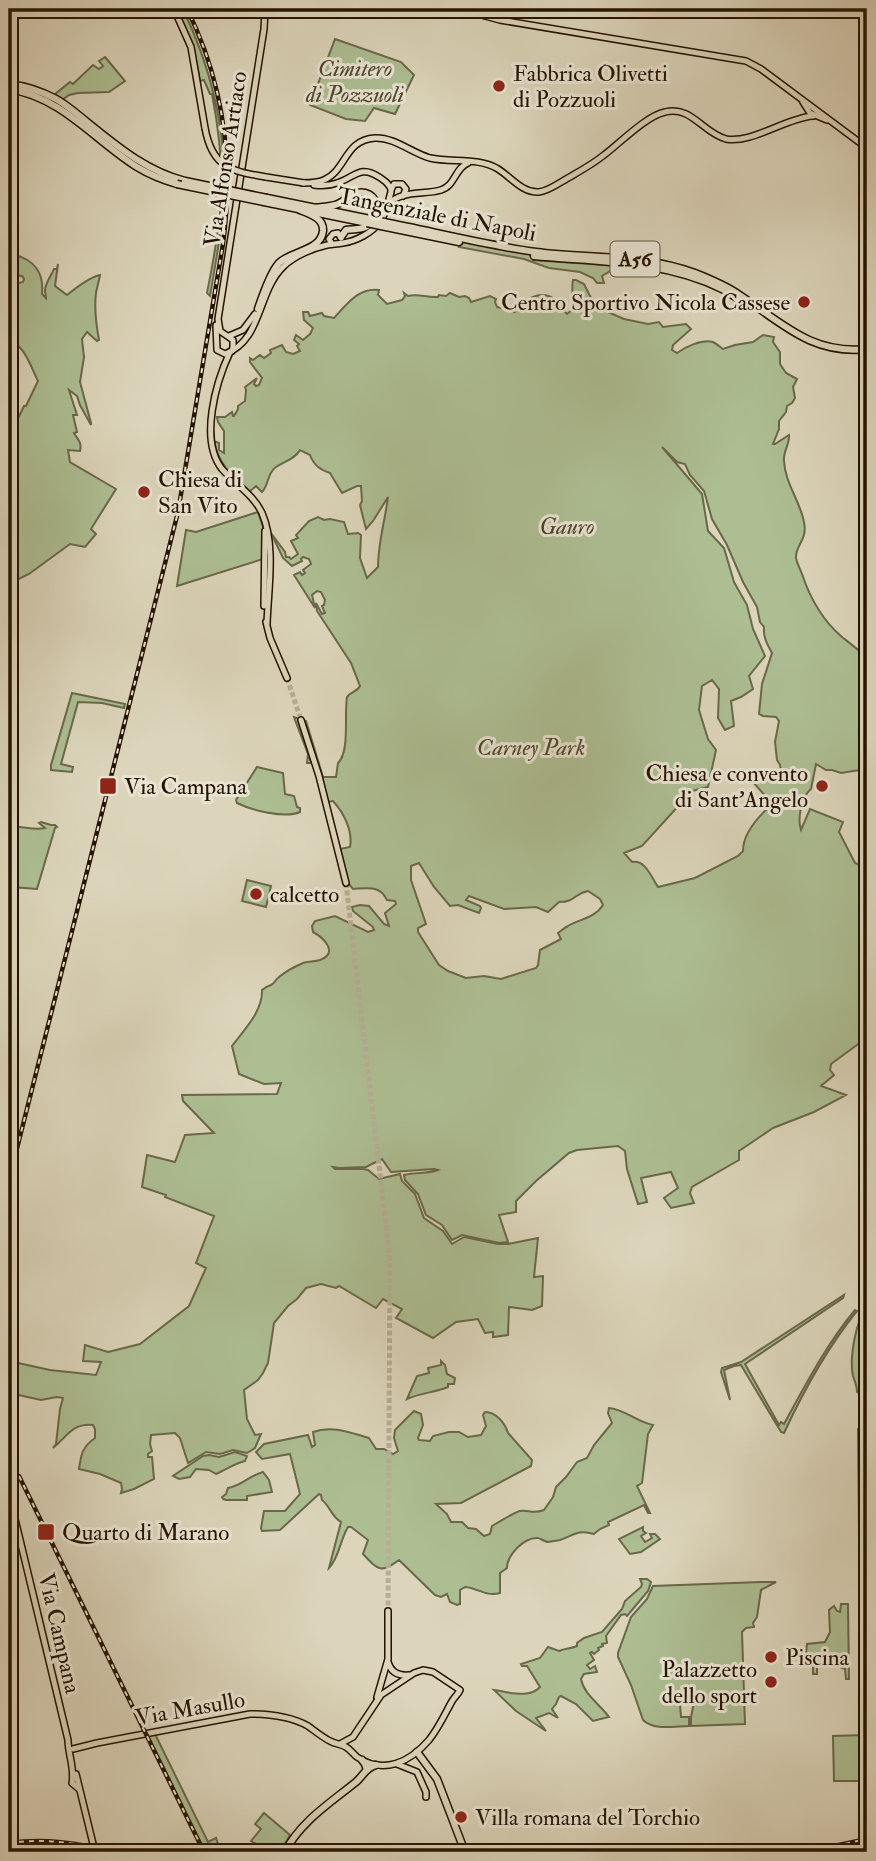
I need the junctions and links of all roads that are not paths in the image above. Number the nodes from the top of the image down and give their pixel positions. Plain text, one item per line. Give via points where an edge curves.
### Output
1 (174, 9) edge
2 (265, 9) edge
3 (470, 9) edge
4 (735, 60) junction
5 (9, 86) edge
6 (810, 112) junction
7 (822, 114) junction
8 (792, 120) junction
9 (867, 149) edge
10 (341, 164) junction
11 (458, 168) junction
12 (352, 175) junction
13 (383, 179) junction
14 (303, 183) junction
15 (391, 191) junction
16 (401, 197) junction
17 (266, 200) junction
18 (386, 206) junction
19 (313, 208) junction
20 (300, 210) junction
21 (368, 221) junction
22 (382, 224) junction
23 (337, 240) junction
24 (459, 243) tunnel mouth
25 (534, 256) tunnel mouth
26 (265, 300) junction
27 (258, 309) junction
28 (219, 316) junction
29 (241, 331) junction
30 (250, 334) junction
31 (227, 336) junction
32 (214, 342) junction
33 (243, 343) junction
34 (231, 351) junction
35 (867, 351) edge
36 (221, 353) junction
37 (224, 364) junction
38 (265, 522) junction
39 (267, 624) junction
40 (287, 678) tunnel mouth
41 (301, 720) tunnel mouth
42 (345, 883) tunnel mouth
43 (9, 1494) edge
44 (388, 1611) tunnel mouth
45 (388, 1659) junction
46 (409, 1675) junction
47 (376, 1700) junction
48 (353, 1737) junction
49 (340, 1744) junction
50 (352, 1751) junction
51 (72, 1752) junction
52 (417, 1752) junction
53 (362, 1760) junction
54 (397, 1764) junction
55 (376, 1765) junction
56 (366, 1770) junction
57 (426, 1797) dead end
58 (95, 1852) edge
59 (285, 1852) edge
60 (465, 1852) edge

1 - 14 main road, bridge via 191,47 209,146 220,162 238,172
2 - 28 main road, Via Alfonso Artiaco
3 - 4 main road via 500,20
4 - 6 main road via 761,71
4 - 7 main road via 760,68
5 - 17 highway, Tangenziale di Napoli / A56, bridge via 60,108 139,168 177,184
5 - 17 highway, Tangenziale di Napoli / A56, bridge via 56,99 160,173
6 - 7 main road
6 - 8 main road
6 - 8 main road
6 - 9 main road
7 - 9 main road
8 - 11 main road via 730,139 685,113 663,112 594,162 539,192 526,190 494,167 474,163
10 - 11 main road via 354,145 374,138
10 - 12 main road via 340,176
10 - 14 main road via 326,179
11 - 16 main road via 443,190
12 - 13 main road via 367,171
12 - 14 main road via 330,185
13 - 15 main road
13 - 18 main road
15 - 16 main road
15 - 16 main road via 394,184 402,184
15 - 18 main road
16 - 18 main road
17 - 19 highway, Tangenziale di Napoli / A56
17 - 20 highway, Tangenziale di Napoli / A56
18 - 23 main road via 376,227 350,242
19 - 21 highway, Tangenziale di Napoli / A56
19 - 23 highway via 337,205 358,192 374,199 378,211 374,221 346,230
20 - 21 highway, Tangenziale di Napoli / A56
20 - 27 highway via 319,220 322,236 279,264
21 - 22 highway, Tangenziale di Napoli / A56, bridge
22 - 24 highway, Tangenziale di Napoli / A56
22 - 35 highway, Tangenziale di Napoli / A56 via 535,251 668,265 727,287 807,340
23 - 26 main road via 285,265
25 - 35 highway, Tangenziale di Napoli / A56 via 630,263 677,272 725,291 820,349
26 - 27 main road
26 - 30 main road
27 - 29 main road
28 - 31 main road via 219,329
28 - 32 main road, Via Alfonso Artiaco
29 - 30 main road
29 - 31 main road
29 - 33 main road via 236,339
30 - 33 main road
31 - 32 main road
31 - 34 main road via 233,342
32 - 36 main road
33 - 34 main road
34 - 36 main road
34 - 37 main road
36 - 37 main road
37 - 38 main road via 215,400 214,455 256,503
38 - 39 main road
38 - 39 main road via 270,544
39 - 40 main road
41 - 42 main road
43 - 51 main road, Via Campana
44 - 45 main road
45 - 46 main road via 395,1673
45 - 47 main road
46 - 47 main road
46 - 52 main road, Via Masullo via 430,1671 460,1690
47 - 48 main road
48 - 49 main road
48 - 50 main road
49 - 50 main road, Via Masullo
49 - 51 main road, Via Masullo via 294,1720 250,1714 97,1743
50 - 53 main road, Via Masullo
51 - 58 main road, Via Campana
52 - 54 main road, Via Masullo
52 - 60 highway via 437,1779
53 - 55 main road, Via Masullo
53 - 56 highway
54 - 55 main road, Via Masullo
54 - 57 main road via 417,1772
55 - 56 highway
56 - 59 highway via 303,1826

